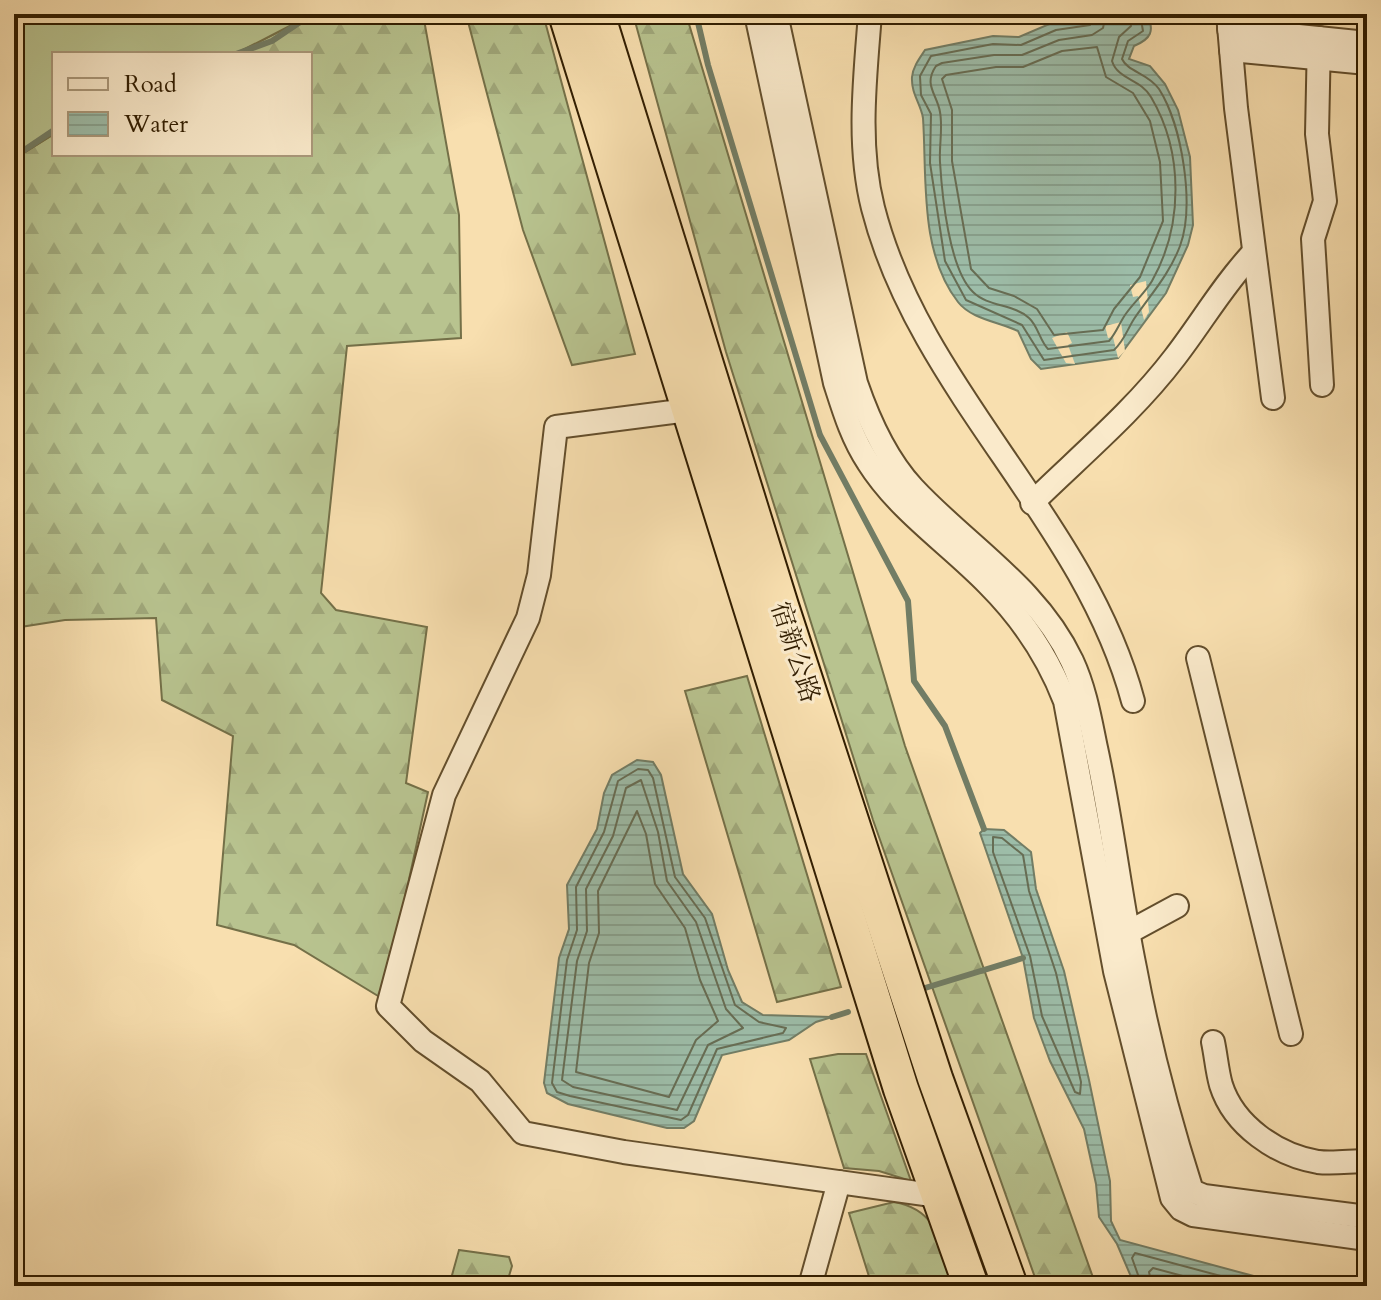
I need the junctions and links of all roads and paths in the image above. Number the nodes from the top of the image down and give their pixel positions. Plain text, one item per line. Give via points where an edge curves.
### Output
1 (566, 14) edge
2 (597, 14) edge
3 (756, 14) edge
4 (776, 14) edge
5 (870, 14) edge
6 (1229, 31) edge
7 (1367, 43) edge
8 (1319, 48) junction
9 (1367, 63) edge
10 (1253, 253) junction
11 (1322, 385) dead end
12 (1273, 398) dead end
13 (688, 410) junction
14 (1032, 503) junction
15 (1198, 658) dead end
16 (1133, 701) dead end
17 (1177, 906) dead end
18 (1119, 934) junction
19 (1291, 1034) dead end
20 (1213, 1042) dead end
21 (1367, 1161) edge
22 (839, 1182) junction
23 (939, 1196) junction
24 (1367, 1217) edge
25 (1367, 1239) edge
26 (810, 1286) edge
27 (971, 1286) edge
28 (1010, 1286) edge

1 - 13 highway, 宿新公路
2 - 28 highway, 宿新公路 via 795,650 935,1078
3 - 18 lane via 848,424 868,462 902,506 989,584 1052,667
4 - 18 lane via 868,418 913,488 1005,572 1049,622 1072,661 1104,783
5 - 14 lane via 866,160 889,258 911,314
6 - 8 lane
6 - 10 lane
7 - 8 lane
8 - 9 lane
8 - 11 lane via 1317,134 1325,201 1313,239
10 - 12 lane
10 - 14 lane via 1148,390
13 - 22 lane via 556,427 539,575 528,618 444,795 388,1006 423,1041 480,1081 523,1133
13 - 23 highway, 宿新公路
14 - 16 lane via 1084,581 1126,672
15 - 19 lane
17 - 18 lane
18 - 24 lane via 1135,969 1192,1191
18 - 25 lane via 1166,1182 1181,1209 1193,1215
20 - 21 lane via 1221,1086 1257,1135 1282,1152 1320,1162
22 - 23 lane
22 - 26 lane
23 - 27 highway, 宿新公路

